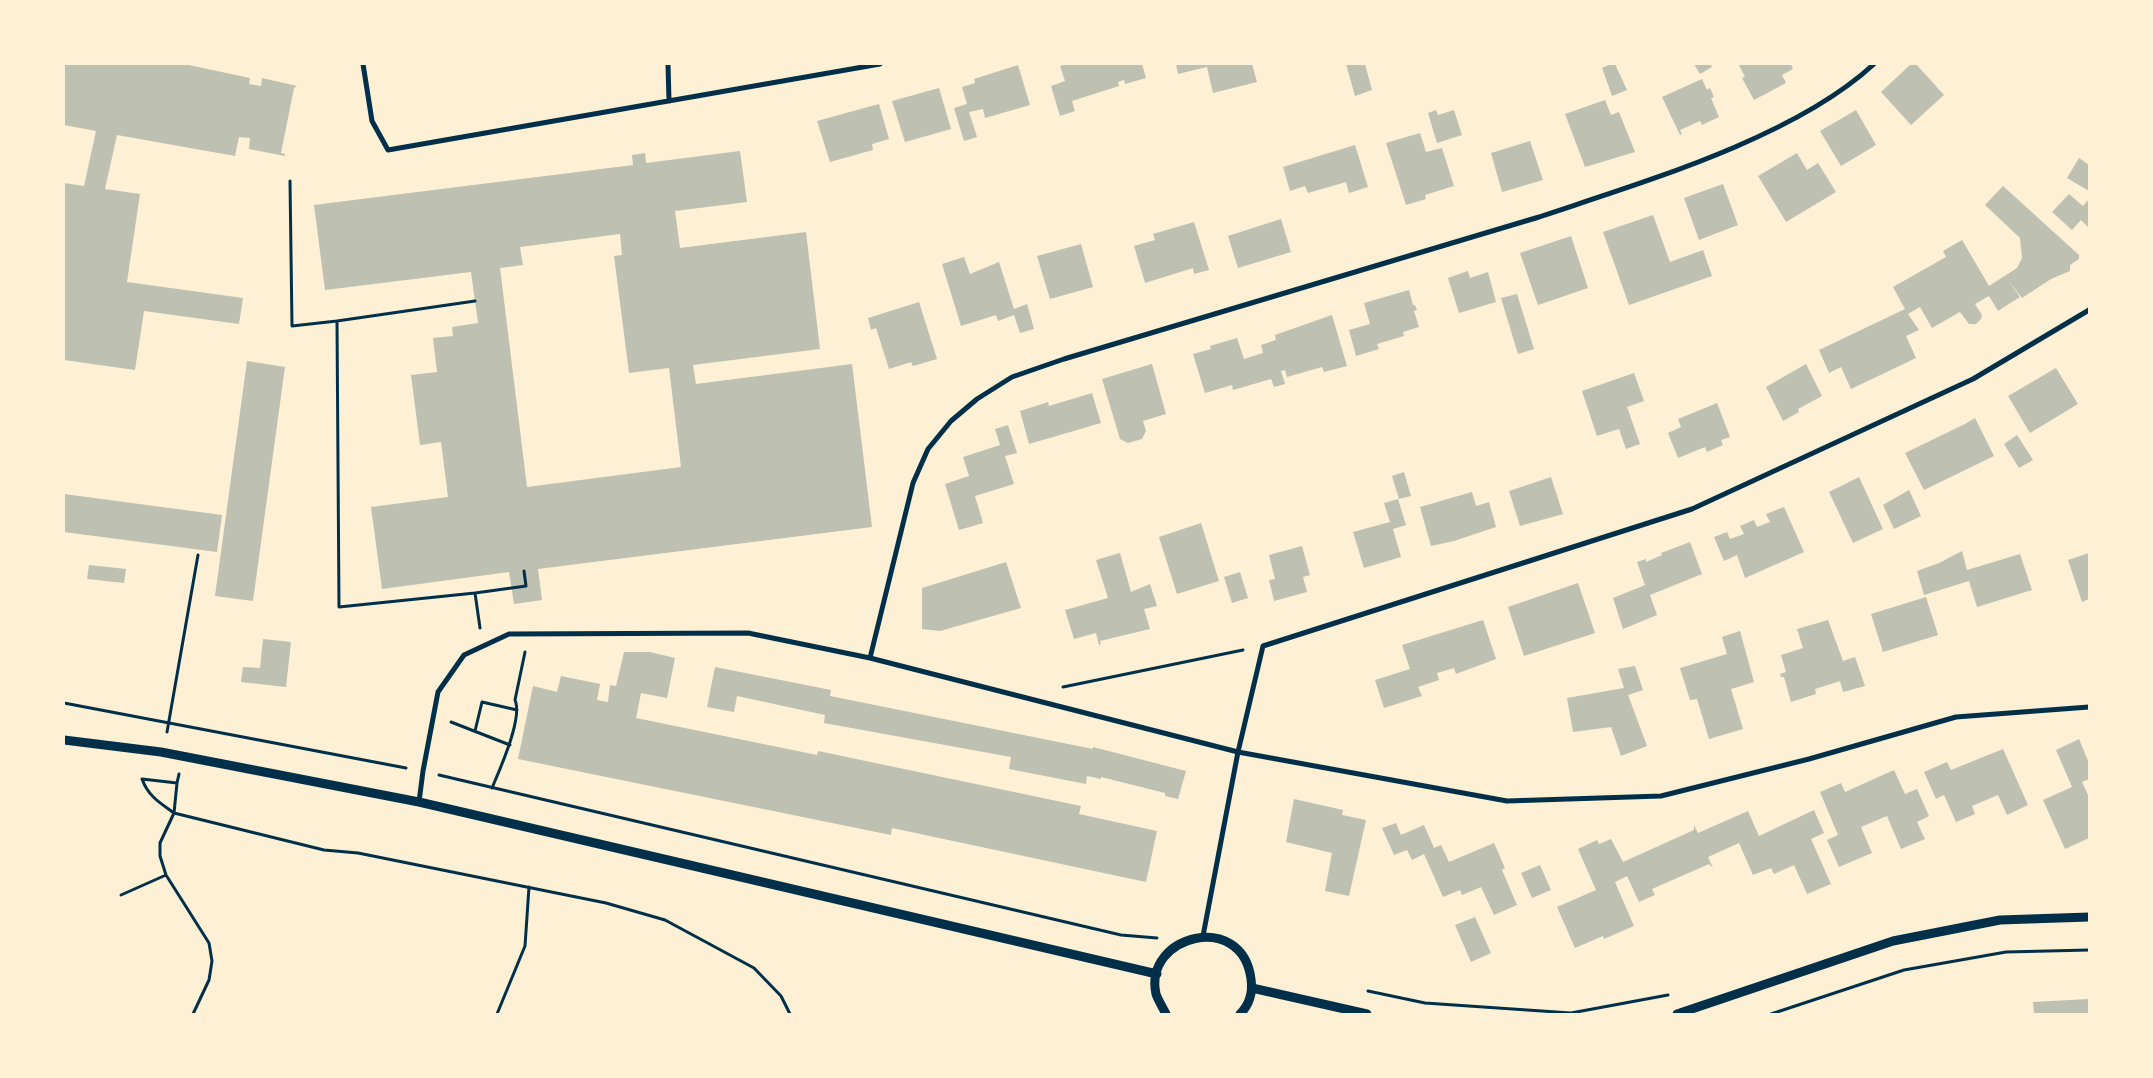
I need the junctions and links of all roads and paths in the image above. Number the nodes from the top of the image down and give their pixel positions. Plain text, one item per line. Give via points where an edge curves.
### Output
1 (363, 64) edge
2 (668, 64) edge
3 (880, 64) edge
4 (1874, 64) edge
5 (669, 101) junction
6 (290, 180) dead end
7 (475, 301) dead end
8 (2089, 310) edge
9 (337, 321) junction
10 (198, 555) dead end
11 (524, 571) dead end
12 (475, 593) junction
13 (529, 634) junction
14 (484, 646) junction
15 (1263, 646) junction
16 (870, 658) junction
17 (1059, 688) dead end
18 (64, 703) edge
19 (2089, 707) edge
20 (517, 710) junction
21 (434, 715) junction
22 (170, 723) junction
23 (475, 731) junction
24 (64, 740) edge
25 (510, 745) junction
26 (1238, 752) junction
27 (182, 756) junction
28 (423, 771) junction
29 (177, 783) junction
30 (492, 788) junction
31 (419, 802) junction
32 (174, 813) junction
33 (166, 875) junction
34 (529, 887) junction
35 (121, 895) dead end
36 (2089, 917) edge
37 (1203, 936) junction
38 (1185, 940) junction
39 (2089, 950) edge
40 (1156, 974) junction
41 (1252, 988) junction
42 (1361, 990) dead end
43 (1676, 993) dead end
44 (193, 1014) edge
45 (497, 1014) edge
46 (790, 1014) edge
47 (1166, 1014) edge
48 (1240, 1014) edge
49 (1368, 1014) edge
50 (1676, 1014) edge
51 (1771, 1014) edge

1 - 5 street via 372,121 388,150
2 - 5 street
3 - 5 street
4 - 16 street via 1859,78 1814,107 1754,138 1615,191 1539,217 1064,359 1012,378 977,399 951,421 928,449 913,483
6 - 9 path via 292,326
7 - 9 path
8 - 15 street via 1973,379 1692,509
9 - 12 path via 338,607
10 - 22 path
11 - 12 path via 526,586
12 - 14 path
13 - 14 street via 509,634
13 - 16 street via 748,633
13 - 20 path via 514,700
14 - 21 street via 464,655 438,692
15 - 17 path
15 - 26 street
16 - 26 street
18 - 22 path
19 - 26 street via 1956,717 1809,759 1661,796 1507,801
20 - 23 path via 482,702
20 - 25 path
21 - 23 path
21 - 28 street
22 - 28 path
23 - 25 path
24 - 27 street
25 - 30 path
26 - 37 street
27 - 29 path
27 - 31 street
28 - 30 path
28 - 31 street
29 - 32 path
29 - 32 path via 142,779 146,790 156,801
30 - 38 path via 1121,935
31 - 40 street
32 - 33 path via 160,843
32 - 34 path via 324,850 358,853
33 - 35 path
33 - 44 path via 209,943 212,961 209,980
34 - 45 path via 525,946
34 - 46 path via 606,903 664,920 754,968 781,996
36 - 50 street via 2000,920 1893,941
37 - 38 street
37 - 41 street via 1225,941 1239,951 1250,970
38 - 40 street via 1166,954
39 - 51 path via 2006,952 1904,970
40 - 47 street via 1156,994
41 - 48 street via 1247,1007
41 - 49 street
42 - 43 path via 1425,1003 1571,1013

